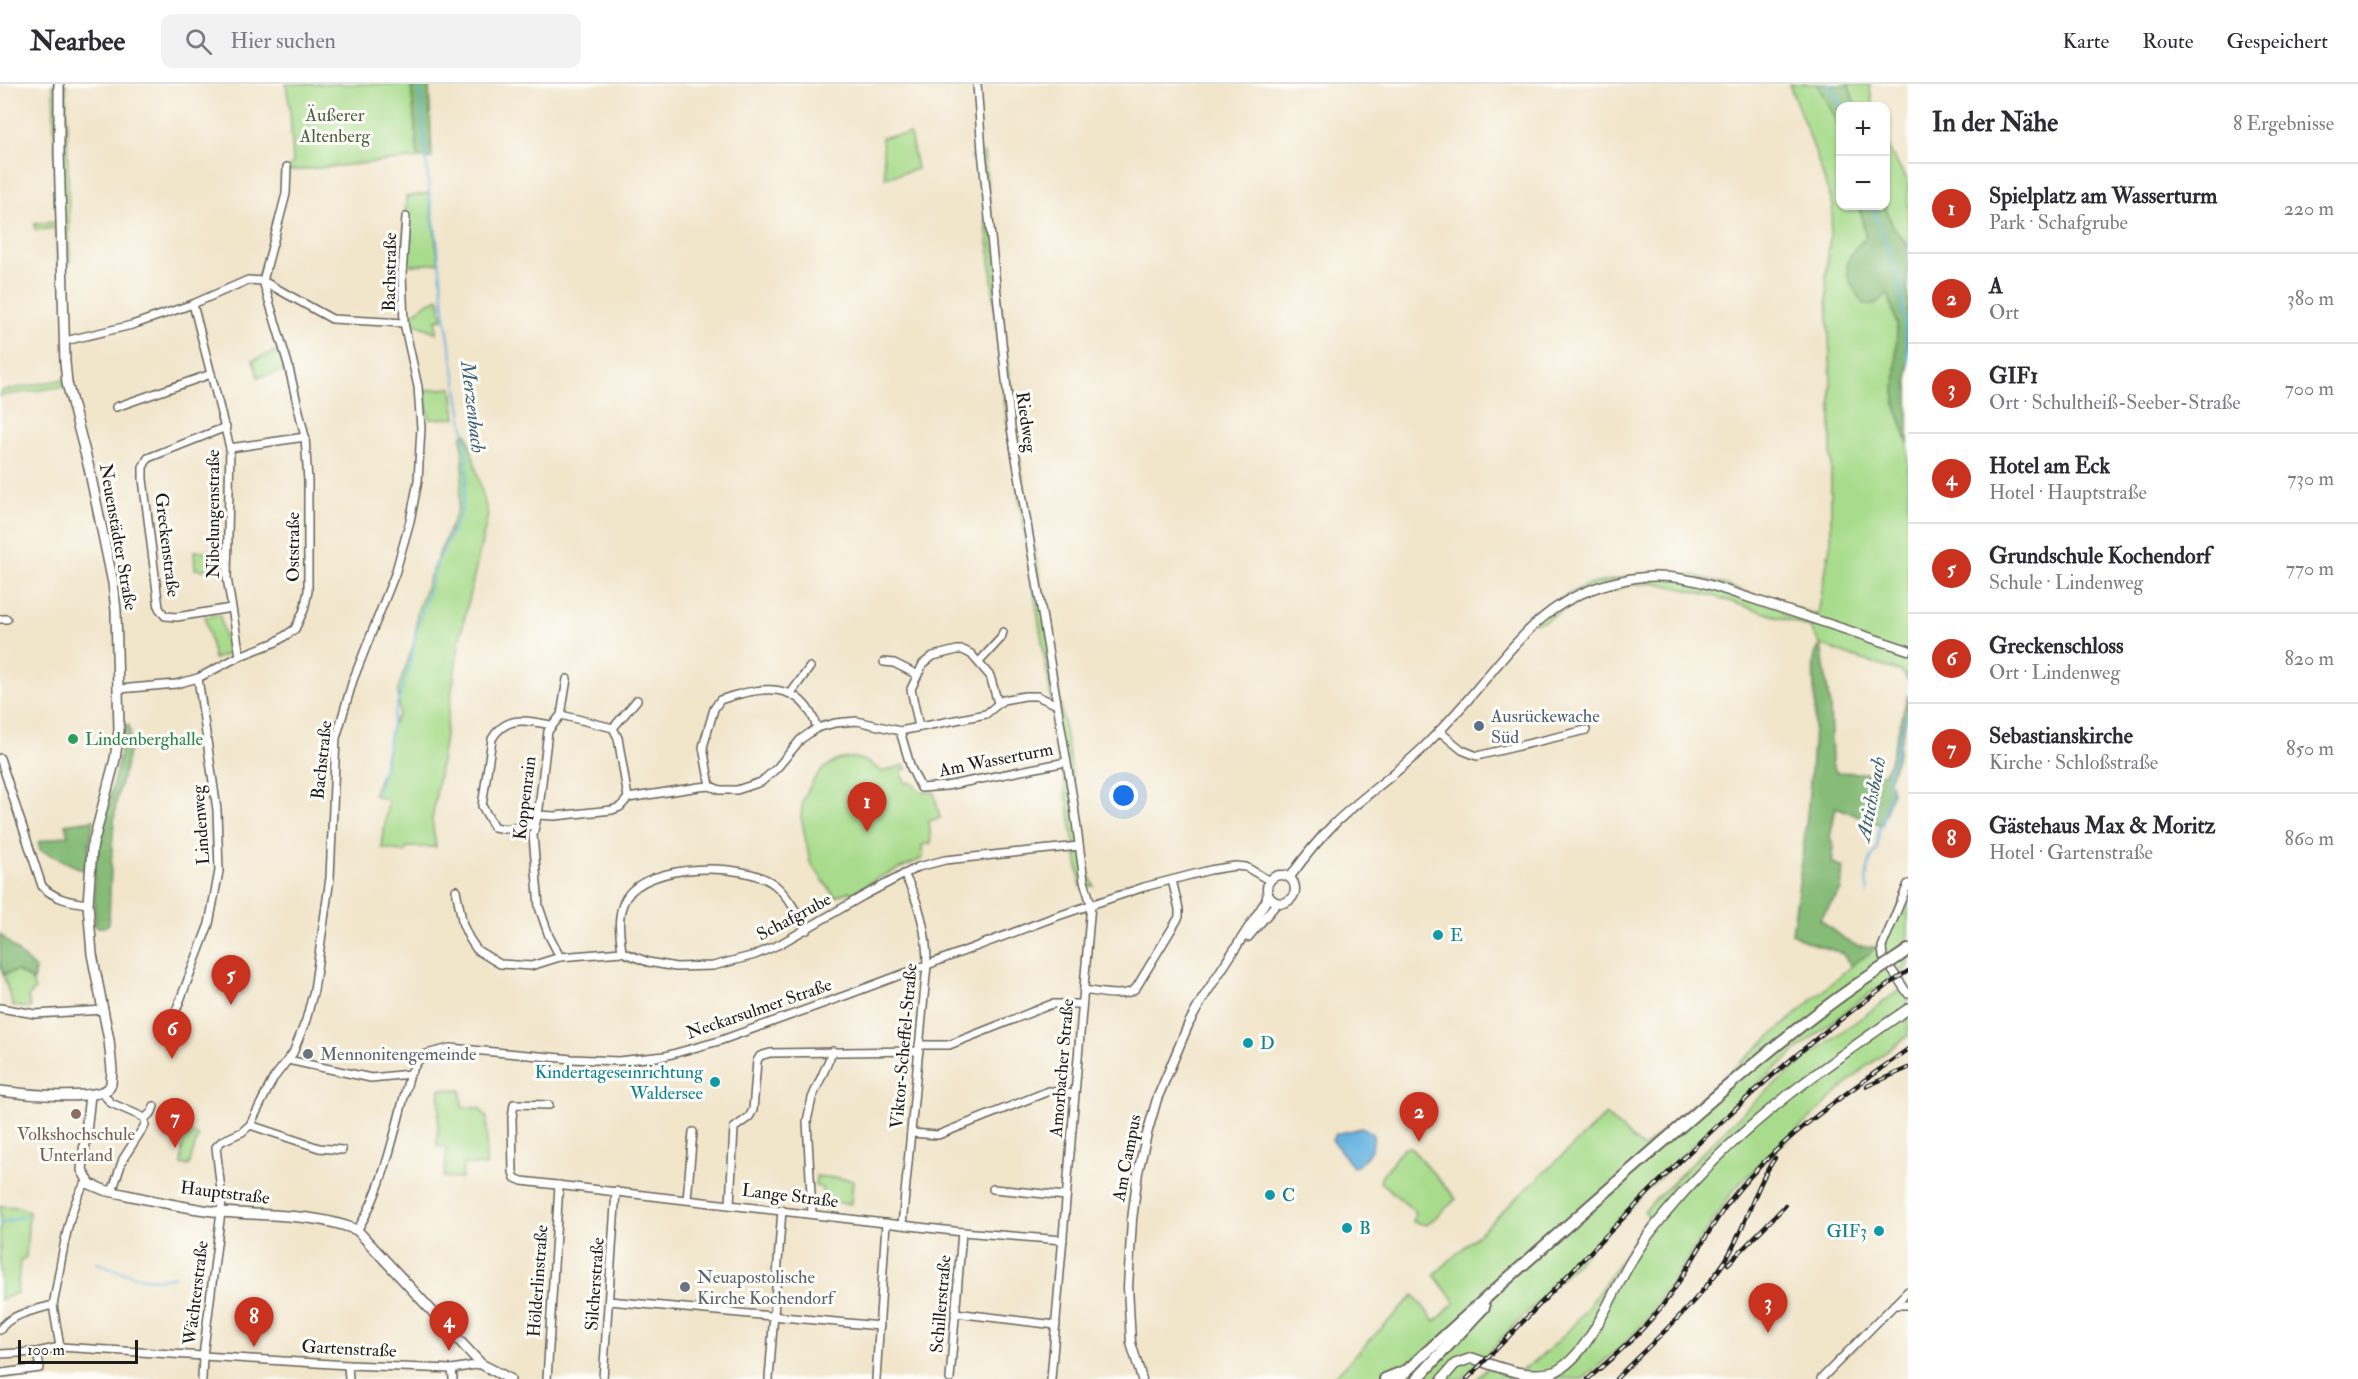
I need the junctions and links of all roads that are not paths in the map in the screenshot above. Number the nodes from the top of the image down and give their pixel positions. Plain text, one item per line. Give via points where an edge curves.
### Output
1 (59, 84) edge
2 (977, 84) edge
3 (287, 167) dead end
4 (406, 217) dead end
5 (263, 281) junction
6 (193, 304) junction
7 (404, 323) junction
8 (64, 341) junction
9 (211, 374) junction
10 (116, 407) dead end
11 (226, 427) junction
12 (305, 437) junction
13 (230, 448) junction
14 (231, 608) junction
15 (1003, 632) dead end
16 (1908, 650) edge
17 (240, 656) junction
18 (884, 662) dead end
19 (979, 662) junction
20 (810, 667) dead end
21 (916, 674) junction
22 (198, 678) junction
23 (567, 679) dead end
24 (119, 689) junction
25 (791, 693) junction
26 (637, 700) dead end
27 (998, 703) junction
28 (1055, 704) junction
29 (561, 715) junction
30 (551, 725) junction
31 (919, 727) junction
32 (613, 728) junction
33 (817, 728) junction
34 (1586, 730) dead end
35 (900, 731) junction
36 (1439, 731) junction
37 (0, 758) edge
38 (1066, 762) junction
39 (710, 786) junction
40 (628, 798) junction
41 (537, 815) junction
42 (534, 825) junction
43 (1078, 846) junction
44 (904, 874) junction
45 (1290, 878) junction
46 (1172, 880) junction
47 (1270, 881) junction
48 (1908, 884) edge
49 (456, 890) dead end
50 (1268, 893) junction
51 (1277, 903) junction
52 (88, 904) junction
53 (1091, 904) junction
54 (807, 930) junction
55 (1908, 950) edge
56 (622, 952) junction
57 (560, 957) junction
58 (1229, 961) junction
59 (927, 965) junction
60 (1084, 990) junction
61 (1908, 994) edge
62 (1082, 1005) junction
63 (0, 1008) edge
64 (1908, 1009) edge
65 (104, 1010) junction
66 (166, 1032) dead end
67 (919, 1048) junction
68 (832, 1051) junction
69 (288, 1060) junction
70 (410, 1074) junction
71 (0, 1091) edge
72 (102, 1093) junction
73 (1074, 1094) junction
74 (90, 1095) junction
75 (549, 1104) dead end
76 (154, 1106) dead end
77 (145, 1118) junction
78 (250, 1125) junction
79 (693, 1132) dead end
80 (911, 1133) junction
81 (342, 1150) dead end
82 (88, 1181) junction
83 (559, 1185) junction
84 (993, 1189) dead end
85 (616, 1191) junction
86 (112, 1192) junction
87 (1066, 1196) junction
88 (687, 1199) junction
89 (730, 1204) junction
90 (782, 1210) junction
91 (221, 1212) junction
92 (812, 1213) junction
93 (886, 1223) junction
94 (902, 1225) junction
95 (357, 1230) junction
96 (962, 1232) junction
97 (1063, 1240) junction
98 (1502, 1284) junction
99 (1908, 1291) edge
100 (609, 1301) junction
101 (53, 1305) junction
102 (1894, 1305) junction
103 (1908, 1305) edge
104 (955, 1313) junction
105 (775, 1317) junction
106 (1056, 1324) junction
107 (880, 1326) junction
108 (0, 1330) edge
109 (60, 1347) junction
110 (37, 1352) junction
111 (0, 1354) edge
112 (203, 1356) junction
113 (481, 1364) junction
114 (348, 1365) junction
115 (452, 1369) junction
116 (1408, 1370) junction
117 (2, 1373) edge
118 (1557, 1376) edge
119 (202, 1379) edge
120 (349, 1379) edge
121 (453, 1379) edge
122 (510, 1379) edge
123 (547, 1379) edge
124 (603, 1379) edge
125 (769, 1379) edge
126 (876, 1379) edge
127 (950, 1379) edge
128 (1051, 1379) edge
129 (1142, 1379) edge
130 (1385, 1379) edge
131 (1398, 1379) edge
132 (1417, 1379) edge
133 (1442, 1379) edge
134 (1821, 1379) edge

1 - 8 main road, Neuenstädter Straße
2 - 28 street, Riedweg via 1011,428
3 - 5 street via 286,194
4 - 7 street, Bachstraße
5 - 6 street via 248,280
5 - 7 street via 332,319
5 - 12 street, Oststraße
6 - 8 street via 132,325
6 - 9 street, Nibelungenstraße
7 - 69 street, Bachstraße via 418,387 418,481 395,574 353,680 336,738 327,907 310,1008
8 - 24 main road, Neuenstädter Straße via 67,383 113,583
9 - 10 street
9 - 11 street, Nibelungenstraße
11 - 13 street, Nibelungenstraße
11 - 14 street, Greckenstraße via 148,458 143,479 159,608 165,616 177,617
12 - 13 street
12 - 17 street, Oststraße via 308,591 304,610 295,629 276,642
13 - 14 street, Nibelungenstraße via 227,578
14 - 17 street, Nibelungenstraße
15 - 19 street
16 - 36 street via 1704,583 1663,577 1629,579 1587,590 1544,615
17 - 22 street, Oststraße
18 - 21 street
19 - 21 street via 971,654 957,650 928,658
19 - 27 street via 990,676
20 - 25 street
21 - 31 street via 911,689
22 - 24 street, Oststraße
22 - 66 street, Lindenweg via 217,810 220,863 209,924 189,966
23 - 29 street
24 - 52 main road, Neuenstädter Straße via 117,748 92,848
25 - 33 street via 805,704
25 - 39 street via 772,690 732,696 717,703 703,747
26 - 32 street
27 - 28 street via 1037,696
27 - 31 street via 986,714
28 - 38 street, Riedweg
29 - 30 street
29 - 32 street
30 - 41 street, Koppenrain
30 - 42 street via 523,719 507,723 492,739 482,806 486,815 494,827
31 - 35 street
32 - 40 street
33 - 35 street via 857,721
33 - 39 street via 801,739 761,782 737,790
34 - 36 street via 1477,756 1466,753
35 - 38 street, Am Wasserturm via 921,788
36 - 45 street via 1333,825
37 - 52 street via 42,886 63,900
38 - 43 street, Amorbacher Straße
39 - 40 street
40 - 41 street via 612,810
41 - 42 street, Koppenrain
42 - 57 street, Koppenrain via 539,907
43 - 44 street, Schafgrube via 945,860
43 - 53 street, Amorbacher Straße
44 - 54 street, Schafgrube
44 - 59 street, Viktor-Scheffel-Straße via 924,923
45 - 47 street via 1281,875
45 - 51 street via 1296,887 1295,895 1287,903
46 - 47 street, Neckarsulmer Straße via 1235,866 1245,867
46 - 53 street, Neckarsulmer Straße
46 - 60 street via 1179,909 1177,922 1136,988 1123,993
47 - 50 street
48 - 61 street via 1882,947 1883,957
49 - 57 street, Schafgrube via 469,938 490,959 511,966 531,966
50 - 51 street
50 - 58 street, Am Campus
51 - 58 street, Am Campus
52 - 65 main road, Neuenstädter Straße via 92,954
53 - 59 street, Neckarsulmer Straße
53 - 60 street, Amorbacher Straße
54 - 56 street, Schafgrube via 755,955 713,966 676,967
54 - 56 street via 775,885 758,875 698,869 642,883 627,896 619,922
55 - 98 highway, bridge via 1769,1050
56 - 57 street, Schafgrube
58 - 129 street, Am Campus via 1203,998 1181,1040 1156,1099 1140,1162 1128,1287 1131,1343
59 - 67 street, Viktor-Scheffel-Straße
59 - 70 street, Neckarsulmer Straße via 719,1041 664,1056 586,1060 450,1048 426,1054
60 - 62 street, Amorbacher Straße
62 - 67 street via 1053,1004 949,1045
62 - 73 street, Amorbacher Straße
63 - 65 street via 35,1014
64 - 118 main road via 1800,1085 1749,1126 1704,1170 1655,1226 1576,1357
65 - 72 main road, Neuenstädter Straße via 112,1070 111,1084
67 - 68 street
67 - 80 street, Viktor-Scheffel-Straße
68 - 89 street via 760,1056 753,1110 734,1128
68 - 92 street via 807,1121
69 - 70 street via 371,1077
69 - 78 street, Bachstraße via 273,1079
70 - 95 street, Neckarsulmer Straße via 377,1189
71 - 74 main road
72 - 74 main road
72 - 77 street via 111,1103
73 - 80 street via 1049,1091 938,1135
73 - 87 street, Amorbacher Straße
74 - 82 main road via 82,1170
75 - 83 street, Lange Straße via 514,1104 513,1172 516,1178
76 - 77 street
77 - 86 street via 145,1125 123,1159
78 - 81 street via 319,1148
78 - 91 street via 216,1147
79 - 88 street
80 - 94 street, Viktor-Scheffel-Straße
82 - 86 main road, Hauptstraße
82 - 101 street via 81,1187 70,1220
83 - 85 street, Lange Straße
83 - 123 street, Hölderlinstraße
84 - 87 street
85 - 88 street, Lange Straße
85 - 100 street, Silcherstraße
86 - 91 main road, Hauptstraße
87 - 97 street, Amorbacher Straße
88 - 89 street, Lange Straße
89 - 90 street, Lange Straße
90 - 92 street, Lange Straße
90 - 105 street
91 - 95 main road, Hauptstraße via 322,1220
91 - 112 street, Wächterstraße
92 - 93 street, Lange Straße
93 - 94 street, Lange Straße
93 - 107 street
94 - 96 street, Lange Straße
95 - 113 main road
96 - 97 street, Lange Straße
96 - 104 street, Schillerstraße
97 - 106 street, Amorbacher Straße
98 - 116 highway
98 - 132 highway via 1476,1318
99 - 102 street
100 - 105 street
100 - 124 street, Silcherstraße
101 - 108 street via 17,1316
101 - 109 street
102 - 103 street
102 - 134 street
104 - 106 street
104 - 127 street, Schillerstraße
105 - 107 street
105 - 125 street
106 - 128 street, Amorbacher Straße
107 - 126 street
109 - 110 street, Gartenstraße
109 - 112 street, Gartenstraße
110 - 111 street, Gartenstraße
110 - 117 street via 40,1368
112 - 114 street, Gartenstraße
112 - 119 street, Wächterstraße
113 - 115 street, Gartenstraße
113 - 122 main road
114 - 115 street, Gartenstraße
114 - 120 street
115 - 121 street
116 - 130 highway
116 - 131 highway
118 - 133 main road via 1519,1377 1472,1358 1455,1364

